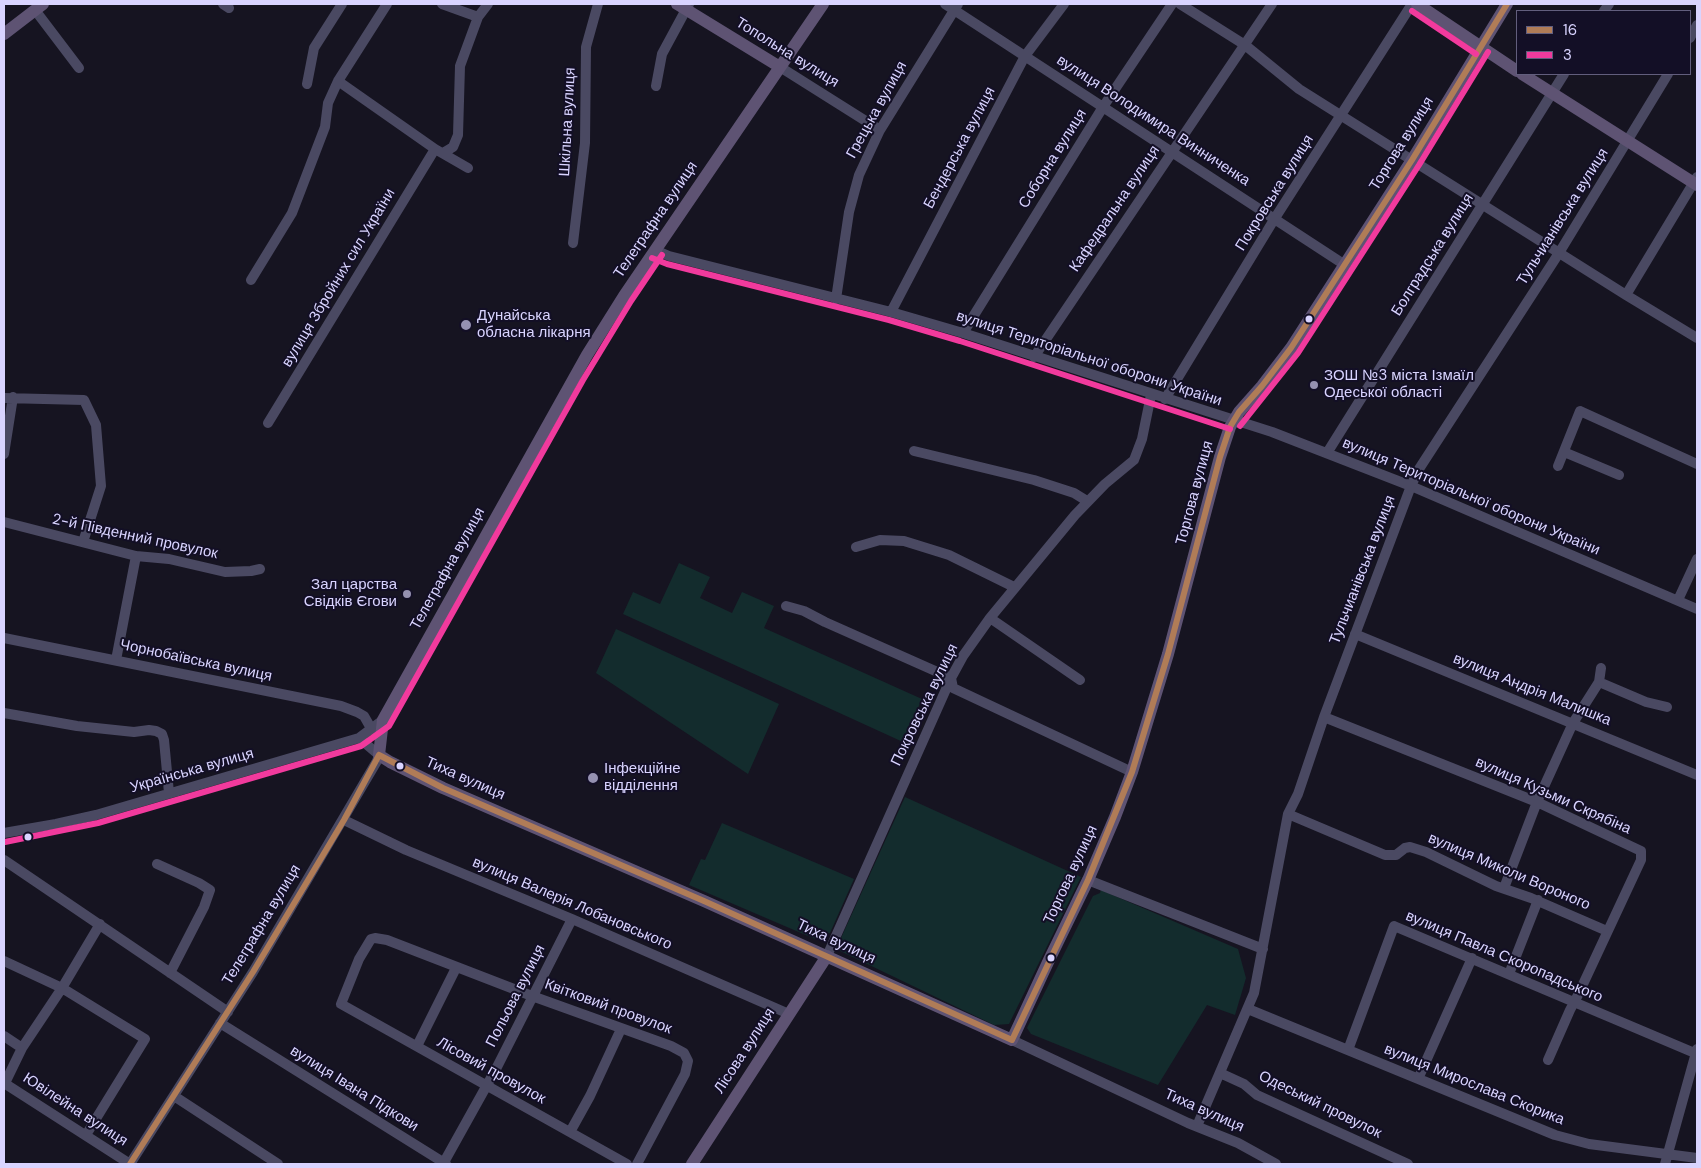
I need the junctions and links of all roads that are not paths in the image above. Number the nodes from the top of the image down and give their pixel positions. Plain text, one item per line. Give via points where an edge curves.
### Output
1 (342, 4) edge
2 (387, 4) edge
3 (442, 4) edge
4 (488, 4) edge
5 (598, 4) edge
6 (824, 4) edge
7 (945, 4) edge
8 (1064, 4) edge
9 (1172, 4) edge
10 (1180, 4) edge
11 (1272, 4) edge
12 (1412, 4) edge
13 (1417, 4) edge
14 (1507, 4) edge
15 (684, 5) edge
16 (39, 7) edge
17 (956, 7) edge
18 (478, 17) junction
19 (1697, 25) edge
20 (4, 34) edge
21 (1691, 36) edge
22 (1244, 45) junction
23 (1480, 47) junction
24 (1025, 56) junction
25 (780, 67) junction
26 (79, 68) dead end
27 (1516, 70) edge
28 (1524, 75) edge
29 (1563, 75) edge
30 (1667, 75) edge
31 (338, 81) junction
32 (307, 84) dead end
33 (656, 86) dead end
34 (1552, 93) junction
35 (1103, 107) junction
36 (1342, 115) junction
37 (880, 130) junction
38 (1629, 141) junction
39 (439, 151) junction
40 (1173, 151) junction
41 (1412, 160) junction
42 (468, 168) dead end
43 (1696, 182) edge
44 (1482, 205) junction
45 (1275, 218) junction
46 (574, 243) dead end
47 (655, 250) junction
48 (1559, 253) junction
49 (1345, 265) junction
50 (251, 280) dead end
51 (1626, 295) junction
52 (836, 299) junction
53 (891, 312) junction
54 (963, 333) junction
55 (1697, 338) edge
56 (1034, 357) junction
57 (1151, 394) junction
58 (8, 397) edge
59 (1164, 399) junction
60 (1233, 421) junction
61 (268, 423) dead end
62 (914, 451) dead end
63 (1564, 452) junction
64 (1327, 453) junction
65 (4, 454) edge
66 (1697, 464) edge
67 (1558, 466) dead end
68 (1620, 475) dead end
69 (1411, 486) junction
70 (1087, 501) junction
71 (4, 522) edge
72 (83, 542) junction
73 (856, 548) dead end
74 (136, 556) junction
75 (1697, 559) edge
76 (260, 569) dead end
77 (1014, 587) junction
78 (1678, 600) junction
79 (786, 606) dead end
80 (1697, 609) edge
81 (990, 618) junction
82 (1354, 634) junction
83 (4, 638) edge
84 (116, 660) junction
85 (1601, 668) dead end
86 (951, 678) junction
87 (1080, 680) dead end
88 (1599, 682) junction
89 (1667, 707) dead end
90 (4, 713) edge
91 (1324, 717) junction
92 (383, 720) junction
93 (1573, 723) junction
94 (372, 730) junction
95 (359, 738) junction
96 (380, 755) junction
97 (1132, 772) junction
98 (1697, 775) edge
99 (169, 793) junction
100 (1537, 802) junction
101 (1288, 814) junction
102 (344, 820) junction
103 (4, 833) edge
104 (4, 860) edge
105 (157, 864) dead end
106 (1088, 880) junction
107 (1504, 888) junction
108 (1538, 900) junction
109 (572, 919) junction
110 (100, 924) junction
111 (1607, 931) junction
112 (1263, 949) junction
113 (827, 956) junction
114 (1472, 958) junction
115 (4, 961) edge
116 (456, 968) junction
117 (170, 973) junction
118 (1509, 974) junction
119 (62, 988) junction
120 (532, 996) junction
121 (1574, 1002) junction
122 (341, 1004) joint
123 (1248, 1009) junction
124 (228, 1012) junction
125 (789, 1014) junction
126 (220, 1023) junction
127 (621, 1028) junction
128 (4, 1036) edge
129 (1012, 1040) junction
130 (417, 1046) junction
131 (22, 1048) junction
132 (1348, 1050) junction
133 (1697, 1052) edge
134 (1548, 1060) dead end
135 (1220, 1073) junction
136 (1418, 1079) junction
137 (4, 1083) edge
138 (486, 1087) junction
139 (174, 1096) junction
140 (1197, 1126) junction
141 (570, 1132) junction
142 (86, 1135) junction
143 (1697, 1158) edge
144 (1666, 1159) edge
145 (130, 1164) edge
146 (278, 1164) edge
147 (444, 1164) edge
148 (627, 1164) edge
149 (637, 1164) edge
150 (692, 1164) edge
151 (1276, 1164) edge
152 (1408, 1164) edge

1 - 32 street via 314,48
2 - 31 street
3 - 18 street
4 - 18 street, вулиця Збройних сил України
5 - 46 street, Шкільна вулиця via 586,47 585,143
6 - 25 main road, Телеграфна вулиця
7 - 17 street, вулиця Володимира Винниченка
8 - 24 street, Бендерська вулиця
9 - 35 street, Соборна вулиця
10 - 22 street
11 - 22 street, Кафедральна вулиця
12 - 36 street, Покровська вулиця
13 - 23 main road
14 - 23 main road, Торгова вулиця
15 - 25 main road, Топольна вулиця
15 - 33 street via 662,54
16 - 20 main road
16 - 26 street
17 - 24 street, вулиця Володимира Винниченка
17 - 37 street, Грецька вулиця
18 - 39 street, вулиця Збройних сил України via 460,66 458,135 452,147
19 - 21 street
22 - 36 street via 1299,89
22 - 40 street, Кафедральна вулиця
23 - 27 main road
23 - 41 main road, Торгова вулиця
24 - 35 street, вулиця Володимира Винниченка
24 - 53 street, Бендерська вулиця
25 - 37 street, Топольна вулиця
25 - 47 main road, Телеграфна вулиця
28 - 34 main road
29 - 34 street, Болградська вулиця
30 - 38 street, Тульчианівська вулиця
31 - 39 street
31 - 50 street via 328,103 325,127 292,213
34 - 38 main road
34 - 44 street, Болградська вулиця
35 - 40 street, вулиця Володимира Винниченка
35 - 54 street, Соборна вулиця
36 - 41 street
36 - 45 street, Покровська вулиця
37 - 52 street, Грецька вулиця via 854,191
38 - 43 main road
38 - 48 street, Тульчианівська вулиця
39 - 42 street
39 - 61 street, вулиця Збройних сил України
40 - 45 street, вулиця Володимира Винниченка
40 - 56 street, Кафедральна вулиця
41 - 44 street
41 - 49 main road, Торгова вулиця
43 - 51 street
44 - 48 street
44 - 64 street, Болградська вулиця
45 - 49 street, вулиця Володимира Винниченка
45 - 59 street, Покровська вулиця
47 - 52 street, вулиця Територіальної оборони України
47 - 92 main road, Телеграфна вулиця via 575,376
48 - 51 street
48 - 69 street, Тульчианівська вулиця
49 - 60 main road, Торгова вулиця via 1292,348
51 - 55 street
52 - 53 street, вулиця Територіальної оборони України
53 - 54 street, вулиця Територіальної оборони України
54 - 56 street, вулиця Територіальної оборони України
56 - 57 street, вулиця Територіальної оборони України
57 - 59 street, вулиця Територіальної оборони України
57 - 70 street, Покровська вулиця via 1136,456
58 - 65 street
58 - 72 street via 84,400 96,424 101,486
59 - 60 street, вулиця Територіальної оборони України
60 - 64 street, вулиця Територіальної оборони України
60 - 97 main road, Торгова вулиця via 1171,646
62 - 70 street via 1034,480 1074,493
63 - 66 street via 1580,411
63 - 67 street
63 - 68 street
64 - 69 street, вулиця Територіальної оборони України
69 - 78 street, вулиця Територіальної оборони України
69 - 82 street, Тульчианівська вулиця
70 - 77 street, Покровська вулиця
71 - 72 street, 2-й Південний провулок
72 - 74 street, 2-й Південний провулок
73 - 77 street via 880,540 904,541 949,555
74 - 76 street, 2-й Південний провулок via 169,559 225,572
74 - 84 street
75 - 78 street
77 - 81 street, Покровська вулиця
78 - 80 street, вулиця Територіальної оборони України
79 - 86 street via 804,611
81 - 86 street, Покровська вулиця
81 - 87 street
82 - 91 street, Тульчианівська вулиця
82 - 93 street, вулиця Андрія Малишка
83 - 84 street, Чорнобаївська вулиця
84 - 94 street, Чорнобаївська вулиця via 341,706 364,716
85 - 88 street
86 - 97 street via 953,688
86 - 113 street, Покровська вулиця
88 - 89 street via 1646,702
88 - 93 street
90 - 99 street via 77,726 156,731 164,740
91 - 100 street, вулиця Кузьми Скрябіна
91 - 101 street, Тульчианівська вулиця
92 - 94 street, Українська вулиця
92 - 96 main road, Телеграфна вулиця
93 - 98 street, вулиця Андрія Малишка
93 - 100 street
94 - 95 street, Українська вулиця
95 - 96 street
95 - 99 street, Українська вулиця
96 - 102 street, Телеграфна вулиця
96 - 113 main road, Тиха вулиця via 443,788
97 - 106 main road, Торгова вулиця
99 - 103 street, Українська вулиця via 96,815
100 - 107 street
100 - 111 street, вулиця Кузьми Скрябіна via 1641,851 1640,860
101 - 107 street, вулиця Миколи Вороного via 1386,855 1396,855 1410,847 1426,852
101 - 112 street, Тульчианівська вулиця
102 - 109 street, вулиця Валерія Лобановського via 406,850
102 - 124 street, Телеграфна вулиця
104 - 110 street
105 - 117 street via 210,890
106 - 112 street
106 - 129 main road, Торгова вулиця
107 - 108 street, вулиця Миколи Вороного
108 - 111 street, вулиця Миколи Вороного
108 - 118 street
109 - 120 street, Польова вулиця
109 - 125 street, вулиця Валерія Лобановського
110 - 117 street
110 - 119 street
111 - 121 street, вулиця Кузьми Скрябіна
112 - 123 street, Тульчианівська вулиця
113 - 125 main road, Лісова вулиця
113 - 129 main road, Тиха вулиця
114 - 118 street, вулиця Павла Скоропадського
114 - 132 street, вулиця Павла Скоропадського via 1394,926
114 - 136 street
115 - 119 street
116 - 120 street, Квітковий провулок
116 - 122 street, Квітковий провулок via 387,940 371,939 359,959
116 - 130 street
117 - 124 street
118 - 121 street, вулиця Павла Скоропадського
119 - 131 street
119 - 142 street via 144,1039
120 - 127 street, Квітковий провулок
120 - 138 street, Польова вулиця
121 - 133 street, вулиця Павла Скоропадського
121 - 134 street, вулиця Кузьми Скрябіна
122 - 130 street, Лісовий провулок
123 - 132 street, вулиця Мирослава Скорика
123 - 135 street, Тульчианівська вулиця
124 - 126 street, Телеграфна вулиця
125 - 150 main road, Лісова вулиця
126 - 139 street, Телеграфна вулиця
126 - 147 street, вулиця Івана Підкови
127 - 141 street
127 - 149 street, Квітковий провулок via 680,1050 688,1061 685,1074
128 - 131 street
129 - 140 street, Тиха вулиця
130 - 138 street, Лісовий провулок
131 - 137 street
132 - 136 street, вулиця Мирослава Скорика
133 - 144 street
135 - 140 street, Тульчианівська вулиця
135 - 152 street, Одеський провулок via 1257,1094
136 - 144 street, вулиця Мирослава Скорика via 1564,1138
137 - 142 street, Ювілейна вулиця
138 - 141 street, Лісовий провулок
138 - 147 street, Польова вулиця
139 - 145 street, Телеграфна вулиця
139 - 146 street
140 - 151 street, Тиха вулиця
141 - 148 street, Лісовий провулок
142 - 145 street, Ювілейна вулиця
143 - 144 street, вулиця Мирослава Скорика

